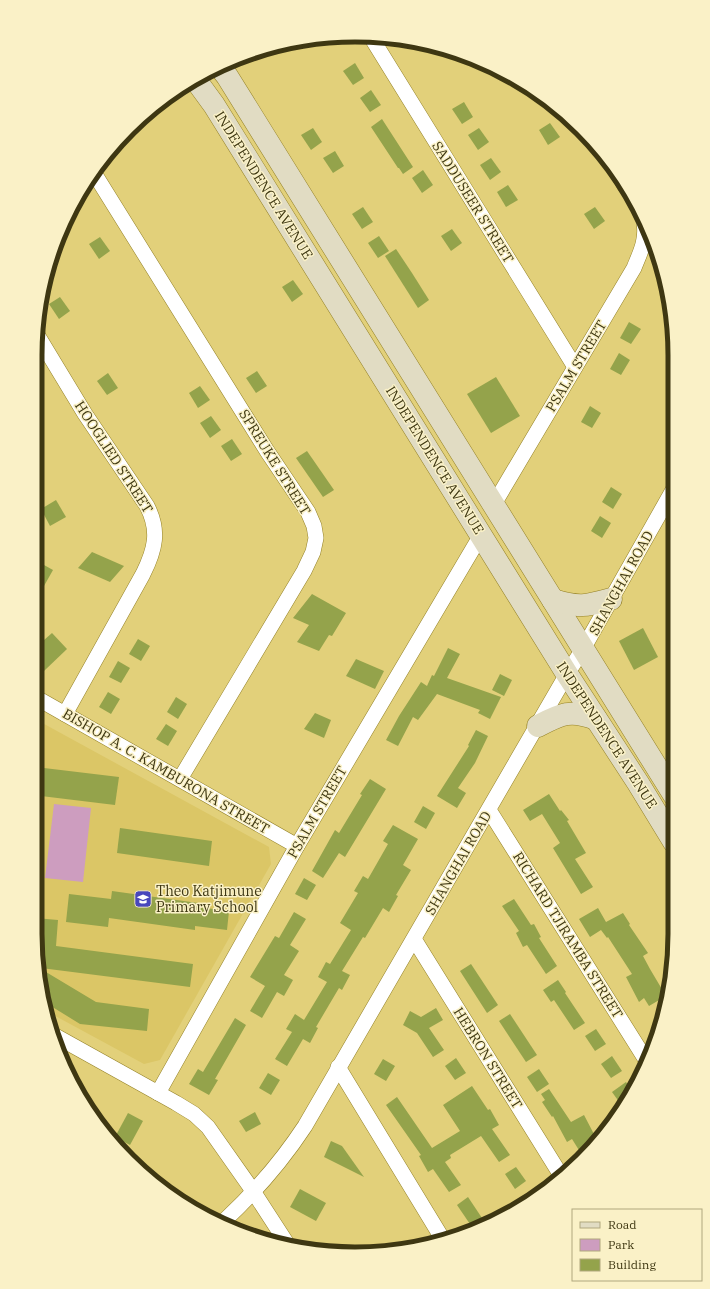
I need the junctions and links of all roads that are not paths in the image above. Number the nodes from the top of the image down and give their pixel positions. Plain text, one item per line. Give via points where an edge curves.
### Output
1 (375, 43) edge
2 (223, 71) edge
3 (199, 84) edge
4 (97, 178) edge
5 (645, 236) edge
6 (43, 344) edge
7 (575, 367) junction
8 (668, 499) edge
9 (494, 504) junction
10 (481, 535) junction
11 (611, 599) junction
12 (553, 600) junction
13 (583, 649) junction
14 (567, 674) junction
15 (42, 701) edge
16 (65, 714) junction
17 (596, 719) junction
18 (538, 726) junction
19 (180, 779) junction
20 (668, 785) edge
21 (489, 810) junction
22 (668, 833) edge
23 (297, 846) junction
24 (414, 939) junction
25 (60, 1039) edge
26 (643, 1056) edge
27 (338, 1067) junction
28 (158, 1093) junction
29 (558, 1171) edge
30 (254, 1191) junction
31 (226, 1219) edge
32 (440, 1235) edge
33 (284, 1238) edge

1 - 7 street, SADDUSEER STREET
2 - 9 main road, INDEPENDENCE AVENUE
3 - 10 main road, INDEPENDENCE AVENUE
4 - 19 street, SPREUKE STREET via 308,512 316,538 304,571
5 - 7 street, PSALM STREET via 634,268
6 - 16 street, HOOGLIED STREET via 85,414 147,506 155,524 156,535 151,559 144,574
7 - 9 street, PSALM STREET
8 - 11 street, SHANGHAI ROAD
9 - 12 main road, INDEPENDENCE AVENUE
10 - 14 main road, INDEPENDENCE AVENUE
10 - 23 street, PSALM STREET
11 - 12 main road via 582,606
11 - 13 street, SHANGHAI ROAD
12 - 13 main road, INDEPENDENCE AVENUE
13 - 14 street, SHANGHAI ROAD
13 - 20 main road, INDEPENDENCE AVENUE
14 - 17 main road, INDEPENDENCE AVENUE
14 - 18 street, SHANGHAI ROAD
15 - 16 street, BISHOP A. C. KAMBURONA STREET
16 - 19 street, BISHOP A. C. KAMBURONA STREET
17 - 18 main road via 583,714 569,713
17 - 22 main road, INDEPENDENCE AVENUE
18 - 21 street, SHANGHAI ROAD
19 - 23 street, BISHOP A. C. KAMBURONA STREET
21 - 24 street, SHANGHAI ROAD
21 - 26 street, RICHARD TJIRAMBA STREET
23 - 28 street, PSALM STREET
24 - 27 street, SHANGHAI ROAD
24 - 29 street, HEBRON STREET
25 - 28 street
27 - 30 street, SHANGHAI ROAD via 305,1126
27 - 32 street
28 - 30 street via 202,1121
30 - 31 street, SHANGHAI ROAD
30 - 33 street

